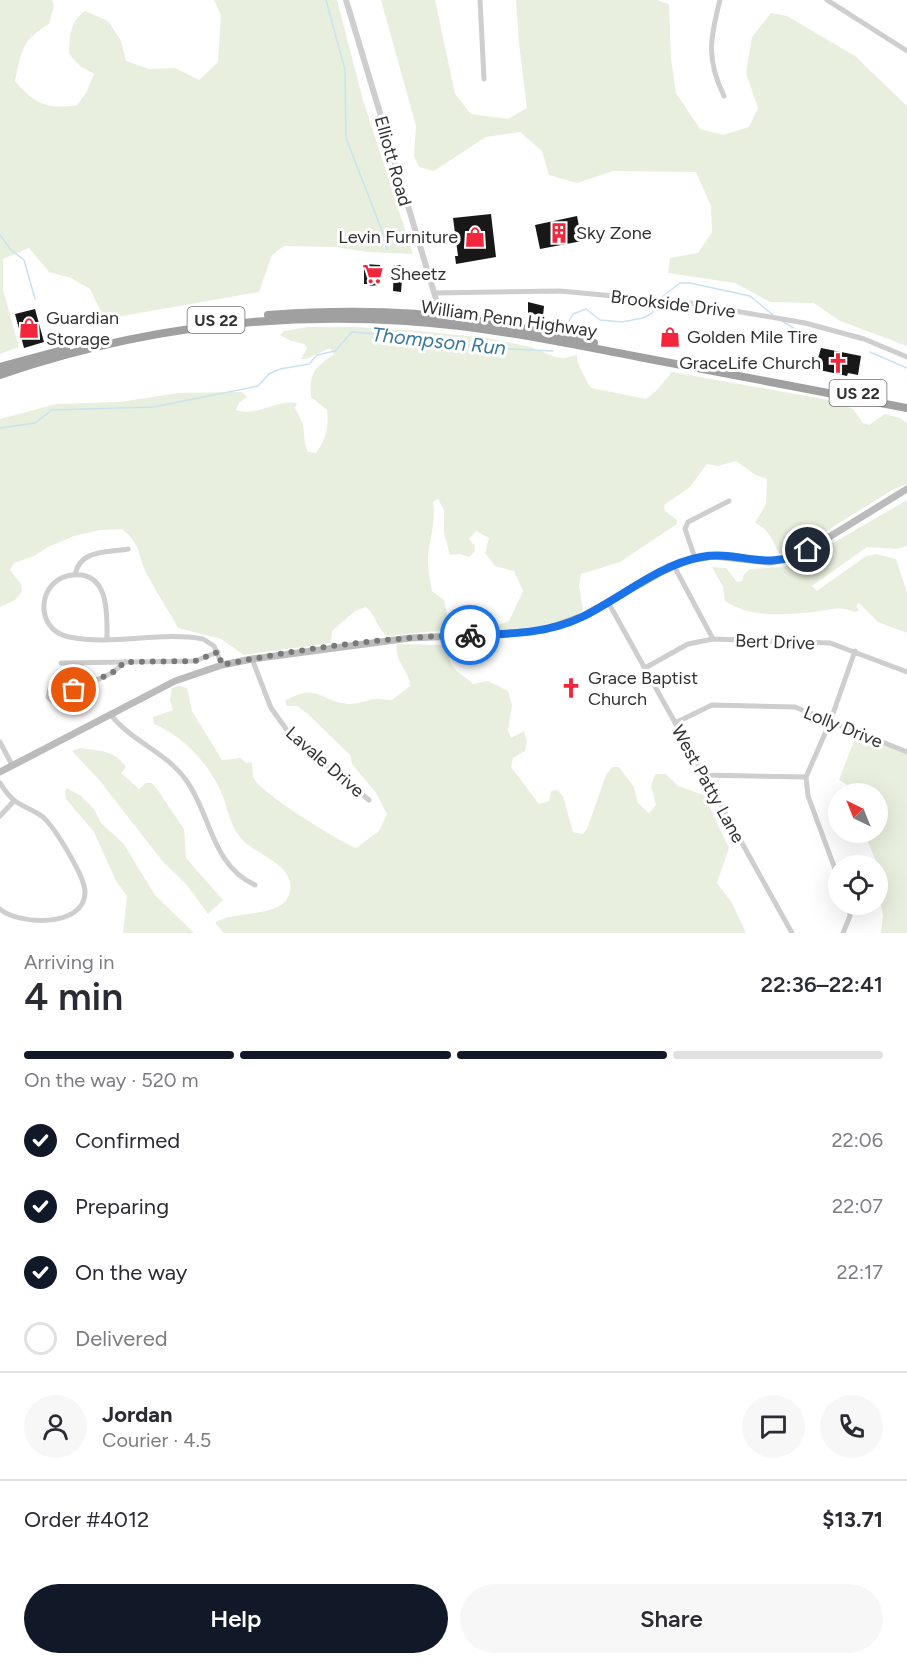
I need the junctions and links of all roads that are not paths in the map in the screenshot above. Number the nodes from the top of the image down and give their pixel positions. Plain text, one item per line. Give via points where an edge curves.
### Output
1 (346, 0) edge
2 (480, 0) edge
3 (720, 0) edge
4 (827, 0) edge
5 (907, 51) edge
6 (484, 79) dead end
7 (724, 96) dead end
8 (434, 293) junction
9 (436, 320) junction
10 (907, 357) edge
11 (0, 367) edge
12 (0, 375) edge
13 (907, 402) edge
14 (907, 408) edge
15 (907, 489) edge
16 (729, 501) dead end
17 (128, 549) dead end
18 (695, 558) junction
19 (674, 566) junction
20 (75, 575) junction
21 (608, 602) junction
22 (107, 639) junction
23 (713, 639) junction
24 (855, 651) junction
25 (218, 652) junction
26 (252, 658) junction
27 (125, 662) junction
28 (62, 663) dead end
29 (83, 663) junction
30 (222, 665) junction
31 (645, 668) junction
32 (907, 672) edge
33 (110, 714) junction
34 (830, 722) junction
35 (675, 723) junction
36 (0, 742) edge
37 (907, 752) edge
38 (12, 765) junction
39 (0, 772) edge
40 (702, 775) junction
41 (806, 777) junction
42 (0, 783) edge
43 (369, 800) dead end
44 (14, 801) junction
45 (0, 816) edge
46 (830, 855) edge
47 (255, 885) dead end
48 (0, 909) edge
49 (850, 915) edge
50 (792, 933) edge
51 (843, 933) edge

1 - 8 street, Elliott Road
2 - 6 street
3 - 7 street via 711,45 713,75
4 - 5 street
8 - 9 street, Elliott Road
8 - 10 street, Brookside Drive via 560,291 688,303 851,335
9 - 11 highway, William Penn Highway / US 22 via 330,312 227,318 128,334
9 - 12 highway, William Penn Highway / US 22 via 310,319 227,324 121,342
9 - 13 highway, William Penn Highway / US 22 via 514,326
9 - 14 highway, William Penn Highway / US 22
15 - 18 main road via 817,546 790,558 760,562 725,556
16 - 18 street via 688,522 685,529
17 - 20 street via 86,556 78,563
18 - 19 main road
19 - 21 main road
19 - 23 street
20 - 22 street via 93,580 104,595
20 - 22 street via 59,580 48,590 43,605 45,620 53,630 68,637
21 - 26 main road via 572,621 532,632 410,638
21 - 31 street, West Patty Lane
22 - 25 street via 195,638 209,642
23 - 24 street, Bert Drive via 830,644
23 - 31 street, Bert Drive via 688,644
24 - 32 street, Bert Drive
24 - 34 street
25 - 27 street via 195,661
25 - 30 street
26 - 30 main road
26 - 43 street, Lavale Drive via 266,698 289,734
27 - 29 street
27 - 29 street via 56,704 48,697 50,689
28 - 29 street
30 - 33 main road via 175,681
31 - 35 street, West Patty Lane
33 - 38 main road
33 - 47 street via 125,732 181,773 192,788 221,854 242,878
34 - 35 street, Lolly Drive via 795,707 712,705
34 - 37 street, Lolly Drive
34 - 41 street
35 - 40 street, West Patty Lane
36 - 38 street
38 - 39 main road
40 - 41 street
40 - 50 street, West Patty Lane
41 - 46 street via 808,796
42 - 44 street
44 - 45 street
44 - 48 street via 49,824 86,894 80,909 62,919 19,918
49 - 51 street

